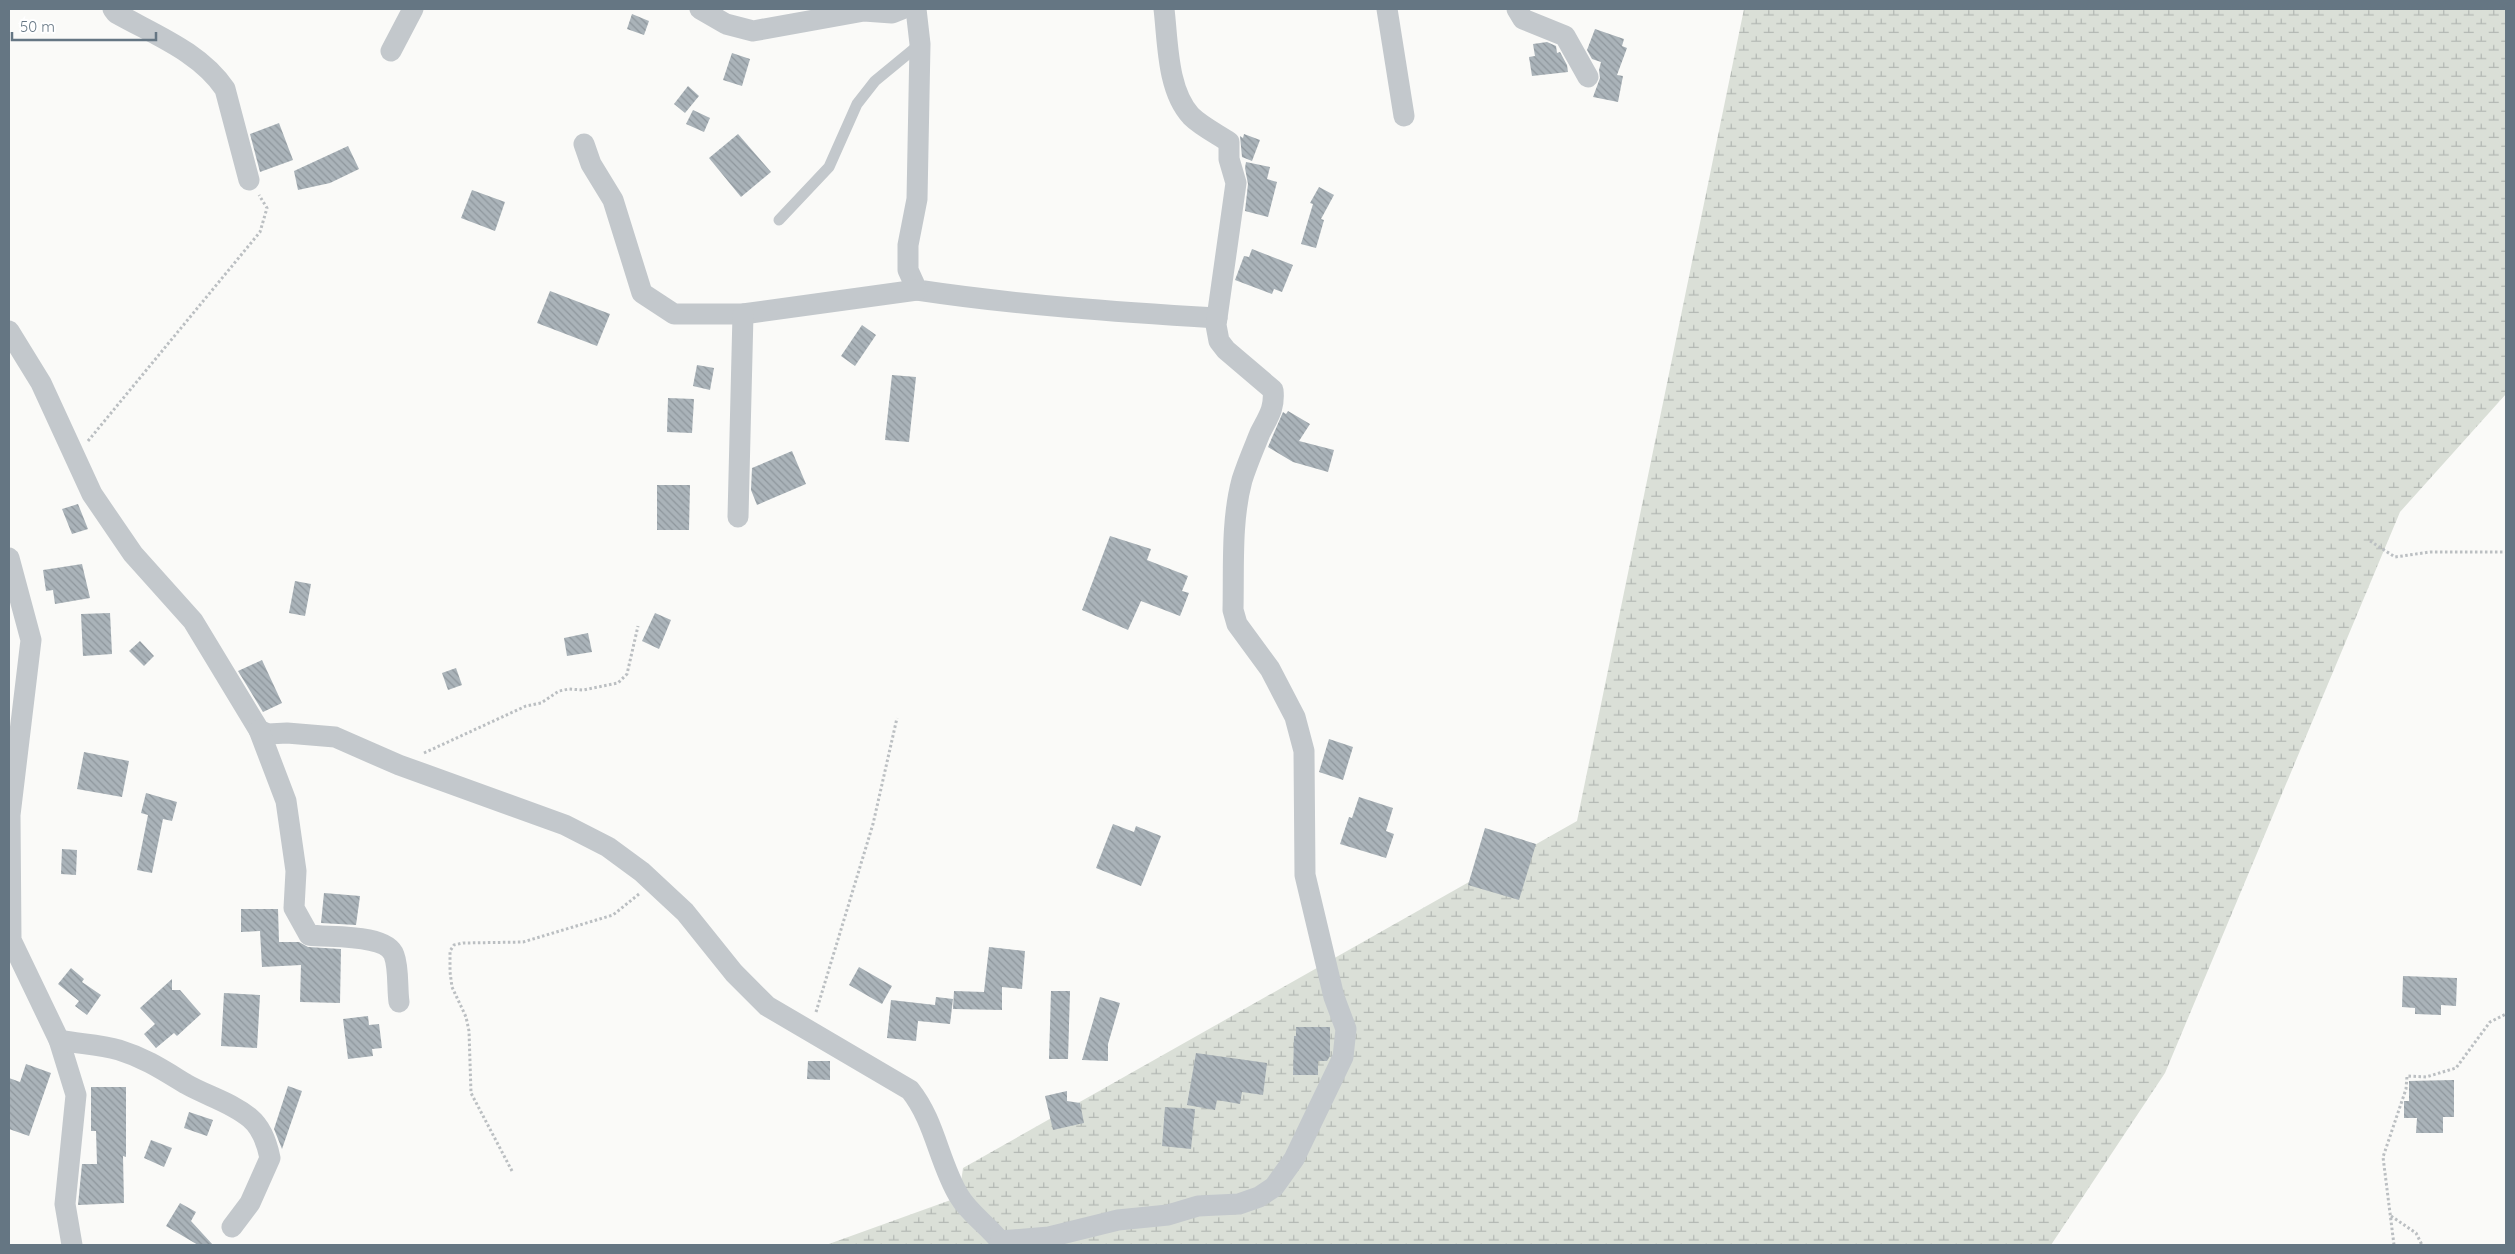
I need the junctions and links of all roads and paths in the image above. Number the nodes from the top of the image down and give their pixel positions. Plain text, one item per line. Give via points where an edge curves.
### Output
1 (113, 9) edge
2 (413, 9) edge
3 (700, 9) edge
4 (902, 9) edge
5 (916, 9) edge
6 (1164, 9) edge
7 (1386, 9) edge
8 (1517, 9) edge
9 (920, 44) junction
10 (391, 51) dead end
11 (1588, 77) dead end
12 (1404, 116) dead end
13 (584, 144) dead end
14 (249, 180) joint
15 (779, 220) dead end
16 (917, 290) junction
17 (743, 314) junction
18 (1217, 318) junction
19 (9, 331) edge
20 (75, 456) junction
21 (738, 517) dead end
22 (2370, 542) dead end
23 (2506, 552) edge
24 (9, 558) edge
25 (638, 626) dead end
26 (898, 718) dead end
27 (258, 730) junction
28 (14, 738) edge
29 (399, 765) junction
30 (653, 883) junction
31 (399, 1002) dead end
32 (2506, 1014) edge
33 (810, 1031) junction
34 (58, 1040) junction
35 (512, 1171) dead end
36 (2390, 1216) junction
37 (232, 1227) dead end
38 (1002, 1243) edge
39 (72, 1245) edge
40 (2394, 1245) edge
41 (2422, 1245) edge

1 - 14 street via 198,58 218,78 225,89
2 - 10 street
3 - 4 street via 726,24 753,31 864,11 892,13
5 - 9 street
6 - 18 street via 1173,75 1181,100 1192,116 1229,142 1229,159 1236,183
7 - 12 street
8 - 11 street via 1523,19 1565,36
9 - 15 lane via 875,81 857,104 829,167
9 - 16 street via 917,199 908,245 908,270
13 - 17 street via 591,164 613,200 642,293 674,314
14 - 20 path via 267,208 260,232
16 - 17 street
16 - 18 street via 1078,309
17 - 21 street
18 - 38 street via 1219,340 1226,350 1273,390 1275,402 1242,479 1235,513 1233,610 1237,624 1270,669 1295,717 1304,751 1305,875 1334,996 1346,1030 1342,1058 1294,1159 1274,1187 1259,1197 1238,1204 1198,1206 1168,1215 1118,1220 1050,1237
19 - 20 street via 41,383
20 - 27 street via 92,494 134,554 193,621
22 - 23 path via 2395,557 2430,552
24 - 28 street via 31,640
25 - 29 path via 627,674 618,683 559,691 540,703 526,706
26 - 33 path via 873,824
27 - 29 street via 268,734 335,737
27 - 31 street via 286,801 296,871 294,908 309,935 366,939 385,944 394,954
28 - 34 street via 10,815 11,940
29 - 30 street via 565,825 608,847
30 - 33 street via 685,912 734,973 767,1006
30 - 35 path via 613,915 524,942 463,943 454,945 450,951 452,987 469,1030 471,1093
32 - 36 path via 2490,1022 2456,1068 2426,1077 2407,1076 2406,1089 2383,1157
33 - 38 street via 910,1090 920,1103 959,1197
34 - 37 street via 116,1049 138,1056 251,1119 262,1132 270,1158 250,1203
34 - 39 street via 76,1095 65,1204
36 - 40 path
36 - 41 path via 2416,1233

